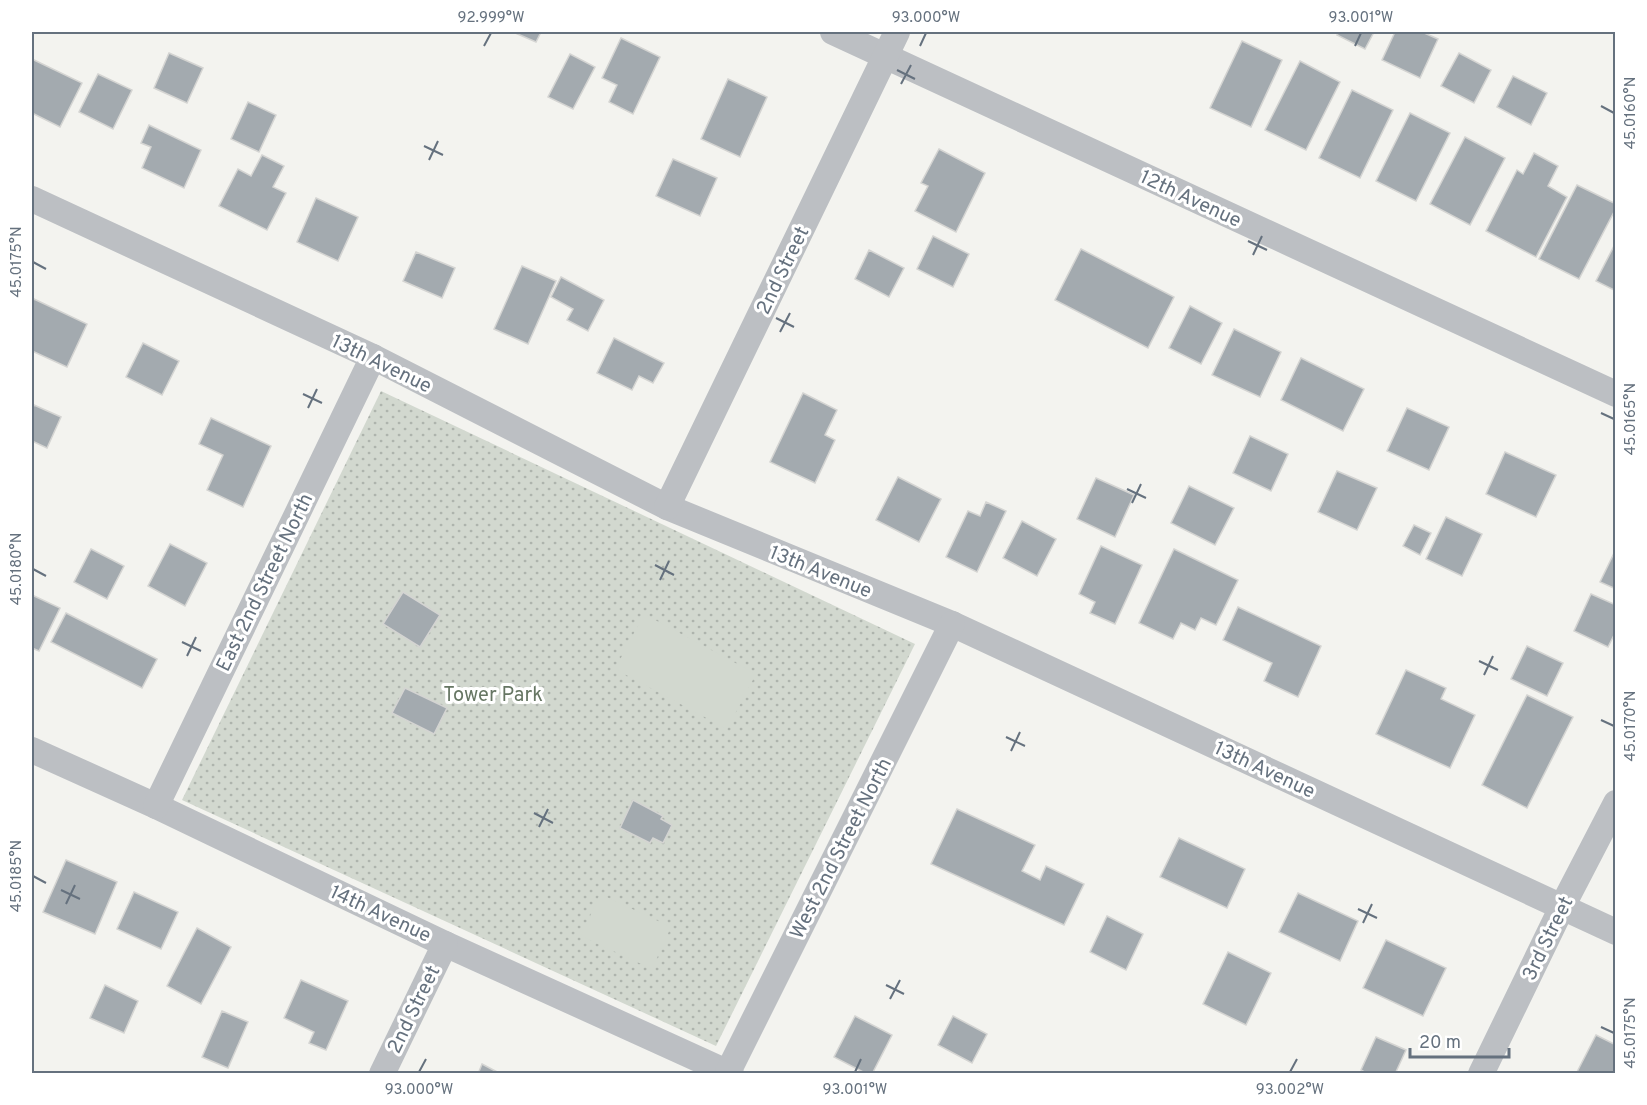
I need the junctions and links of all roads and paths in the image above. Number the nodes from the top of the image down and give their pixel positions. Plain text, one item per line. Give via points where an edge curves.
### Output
1 (833, 32) edge
2 (897, 32) edge
3 (885, 57) junction
4 (32, 199) edge
5 (373, 357) junction
6 (1616, 394) edge
7 (667, 507) junction
8 (952, 624) junction
9 (32, 750) edge
10 (1616, 803) edge
11 (156, 806) junction
12 (1562, 907) junction
13 (1616, 932) edge
14 (444, 944) junction
15 (729, 1073) edge
16 (382, 1074) edge
17 (1481, 1074) edge

1 - 3 street, 12th Avenue
2 - 3 street, 2nd Street
3 - 6 street, 12th Avenue
3 - 7 street, 2nd Street
4 - 5 street, 13th Avenue
5 - 7 street, 13th Avenue
5 - 11 street, East 2nd Street North
7 - 8 street, 13th Avenue
8 - 12 street, 13th Avenue
8 - 15 street, West 2nd Street North
9 - 11 street, 14th Avenue
10 - 12 street, 3rd Street
11 - 14 street, 14th Avenue
12 - 13 street, 13th Avenue
12 - 17 street, 3rd Street
14 - 15 street, 14th Avenue
14 - 16 street, 2nd Street

